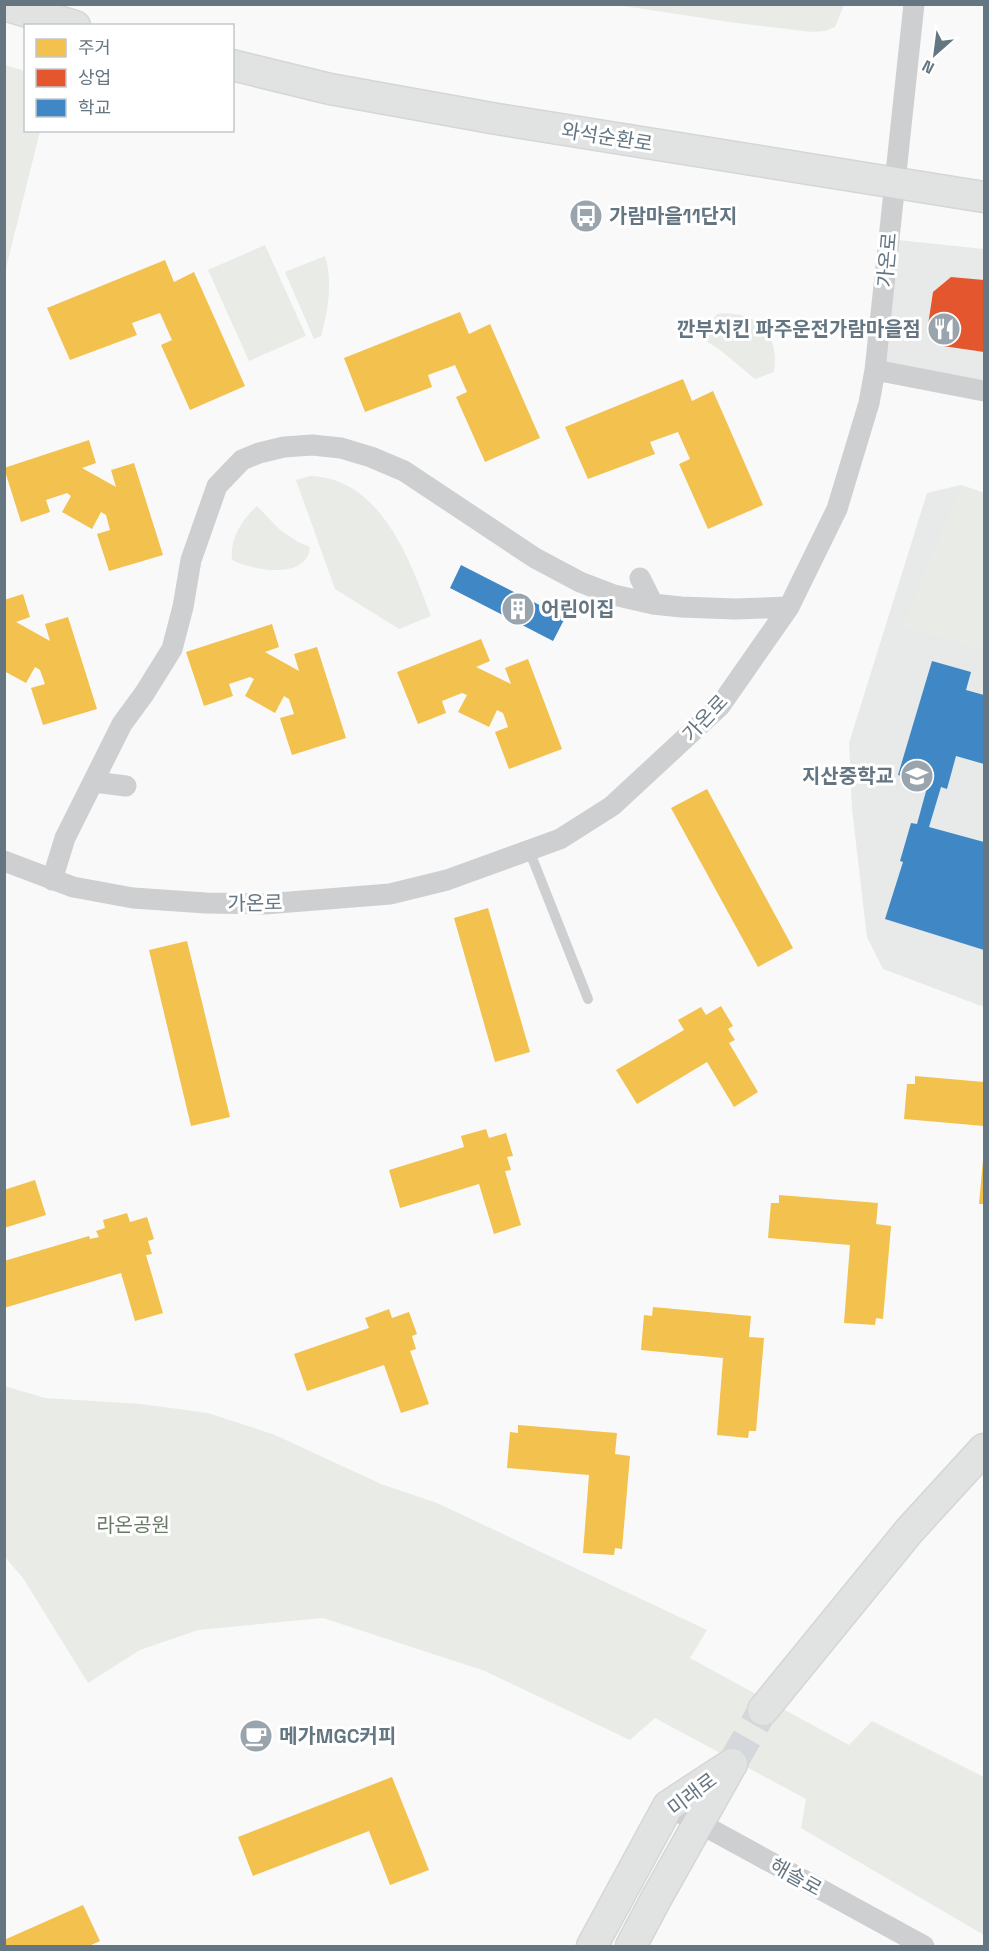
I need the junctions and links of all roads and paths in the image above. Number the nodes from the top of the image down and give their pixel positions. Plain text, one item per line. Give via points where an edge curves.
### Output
1 (914, 4) edge
2 (4, 5) edge
3 (68, 24) edge
4 (234, 65) edge
5 (894, 182) junction
6 (984, 197) edge
7 (875, 370) junction
8 (984, 391) edge
9 (640, 578) dead end
10 (653, 604) junction
11 (789, 607) junction
12 (94, 782) junction
13 (126, 786) dead end
14 (529, 850) junction
15 (4, 861) edge
16 (52, 880) junction
17 (588, 999) dead end
18 (984, 1449) edge
19 (763, 1710) tunnel mouth
20 (668, 1806) junction
21 (699, 1824) junction
22 (592, 1947) edge
23 (631, 1947) edge
24 (924, 1947) edge

1 - 5 street, 가온로
2 - 3 street
4 - 5 street, 와석순환로 via 330,89 497,120
5 - 6 street, 와석순환로
5 - 7 street, 가온로
7 - 8 street
7 - 11 street, 가온로 via 837,509
9 - 10 street
10 - 11 street via 735,609
10 - 12 street via 580,582 535,558 404,471 371,457 312,445 259,453 242,460 218,486 191,560 172,649 122,724
11 - 14 street, 가온로 via 720,706 677,748 612,806 560,839
12 - 13 street
12 - 16 street via 65,838
14 - 16 street, 가온로 via 447,880 390,894 265,904 133,898
14 - 17 lane
15 - 16 street, 가온로
18 - 19 street via 909,1531
20 - 21 street, 해솔로
20 - 21 street, 미래로 via 732,1764
20 - 22 street, 미래로
21 - 23 street, 미래로
21 - 24 street, 해솔로

